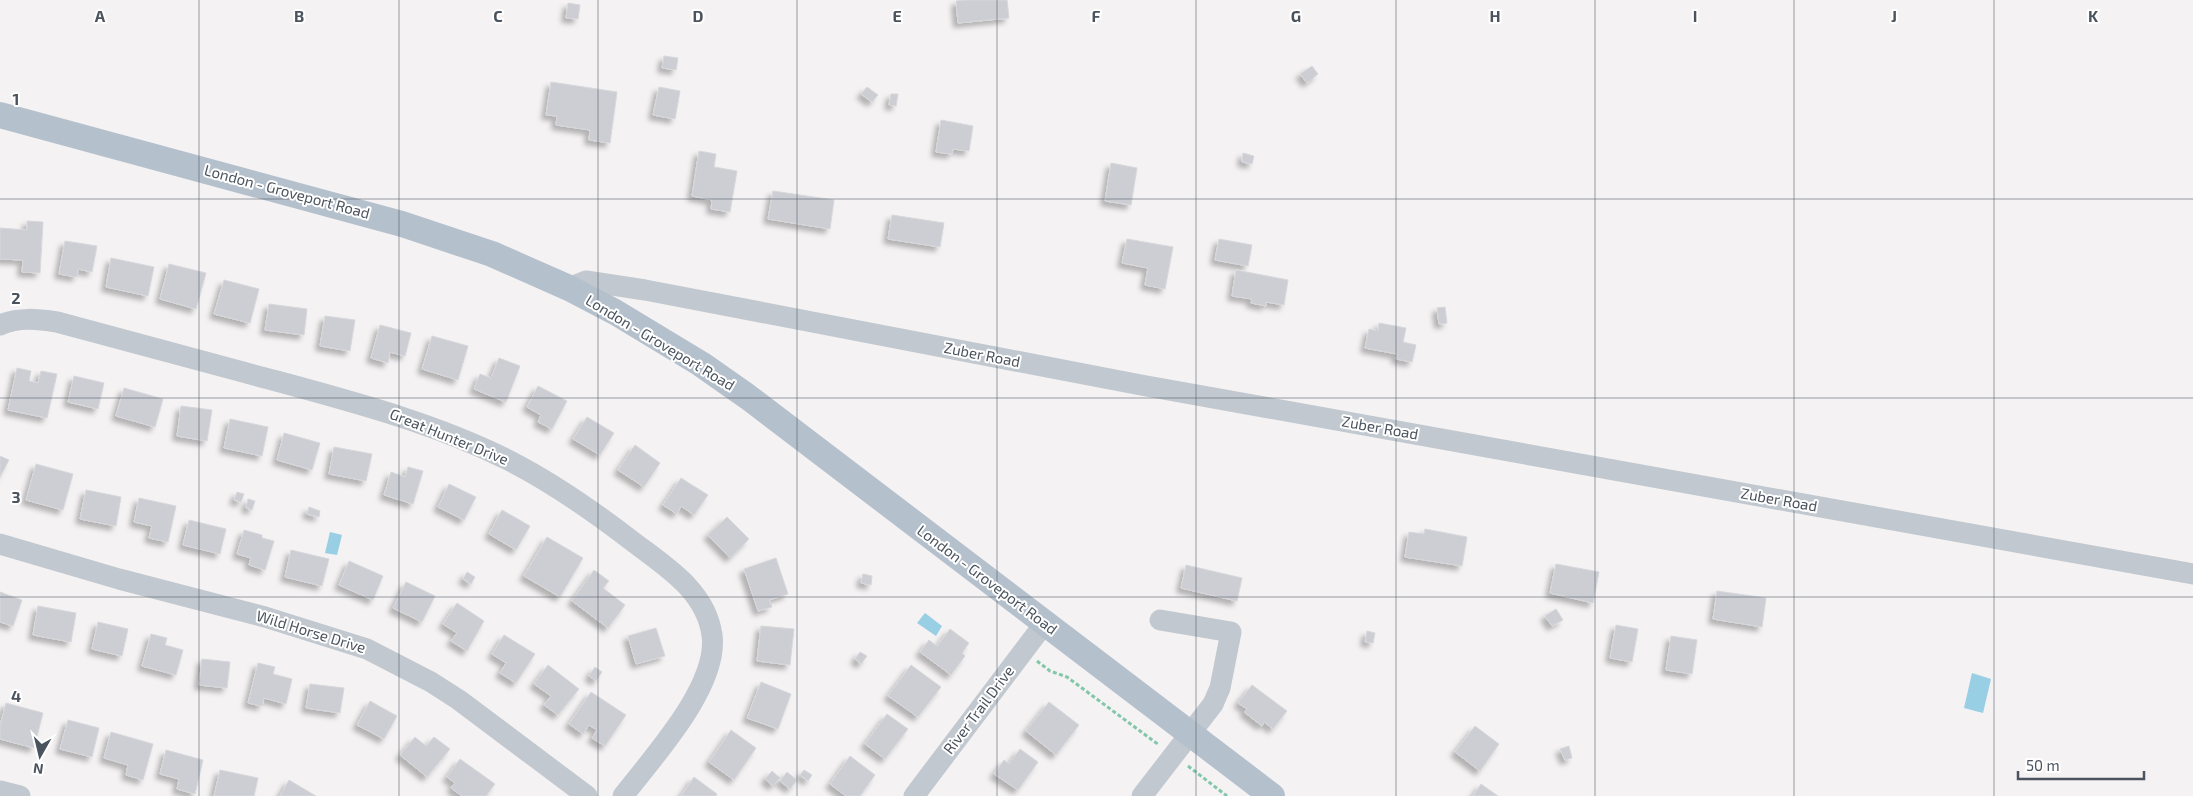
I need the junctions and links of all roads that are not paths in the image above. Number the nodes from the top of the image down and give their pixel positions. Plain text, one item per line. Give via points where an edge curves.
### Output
1 (0, 115) edge
2 (569, 288) junction
3 (0, 325) edge
4 (0, 544) edge
5 (2193, 574) edge
6 (1160, 620) dead end
7 (1044, 624) junction
8 (1190, 734) junction
9 (0, 790) edge
10 (20, 796) edge
11 (587, 796) edge
12 (623, 796) edge
13 (914, 796) edge
14 (1143, 796) edge
15 (1272, 796) edge

1 - 2 main road, London - Groveport Road via 402,224 492,254
2 - 5 street, Zuber Road via 586,281 645,290 1141,386
2 - 7 main road, London - Groveport Road via 701,364
3 - 12 street, Great Hunter Drive via 33,318 57,322 377,409 444,432 510,461 571,496 676,574 696,596 705,612 712,635 712,660 692,705
4 - 11 street, Wild Horse Drive via 265,617 367,649 459,700
6 - 8 street via 1231,632 1220,688 1213,704
7 - 8 main road, London - Groveport Road
7 - 13 street, River Trail Drive
8 - 14 street
8 - 15 main road, London - Groveport Road
9 - 10 street

